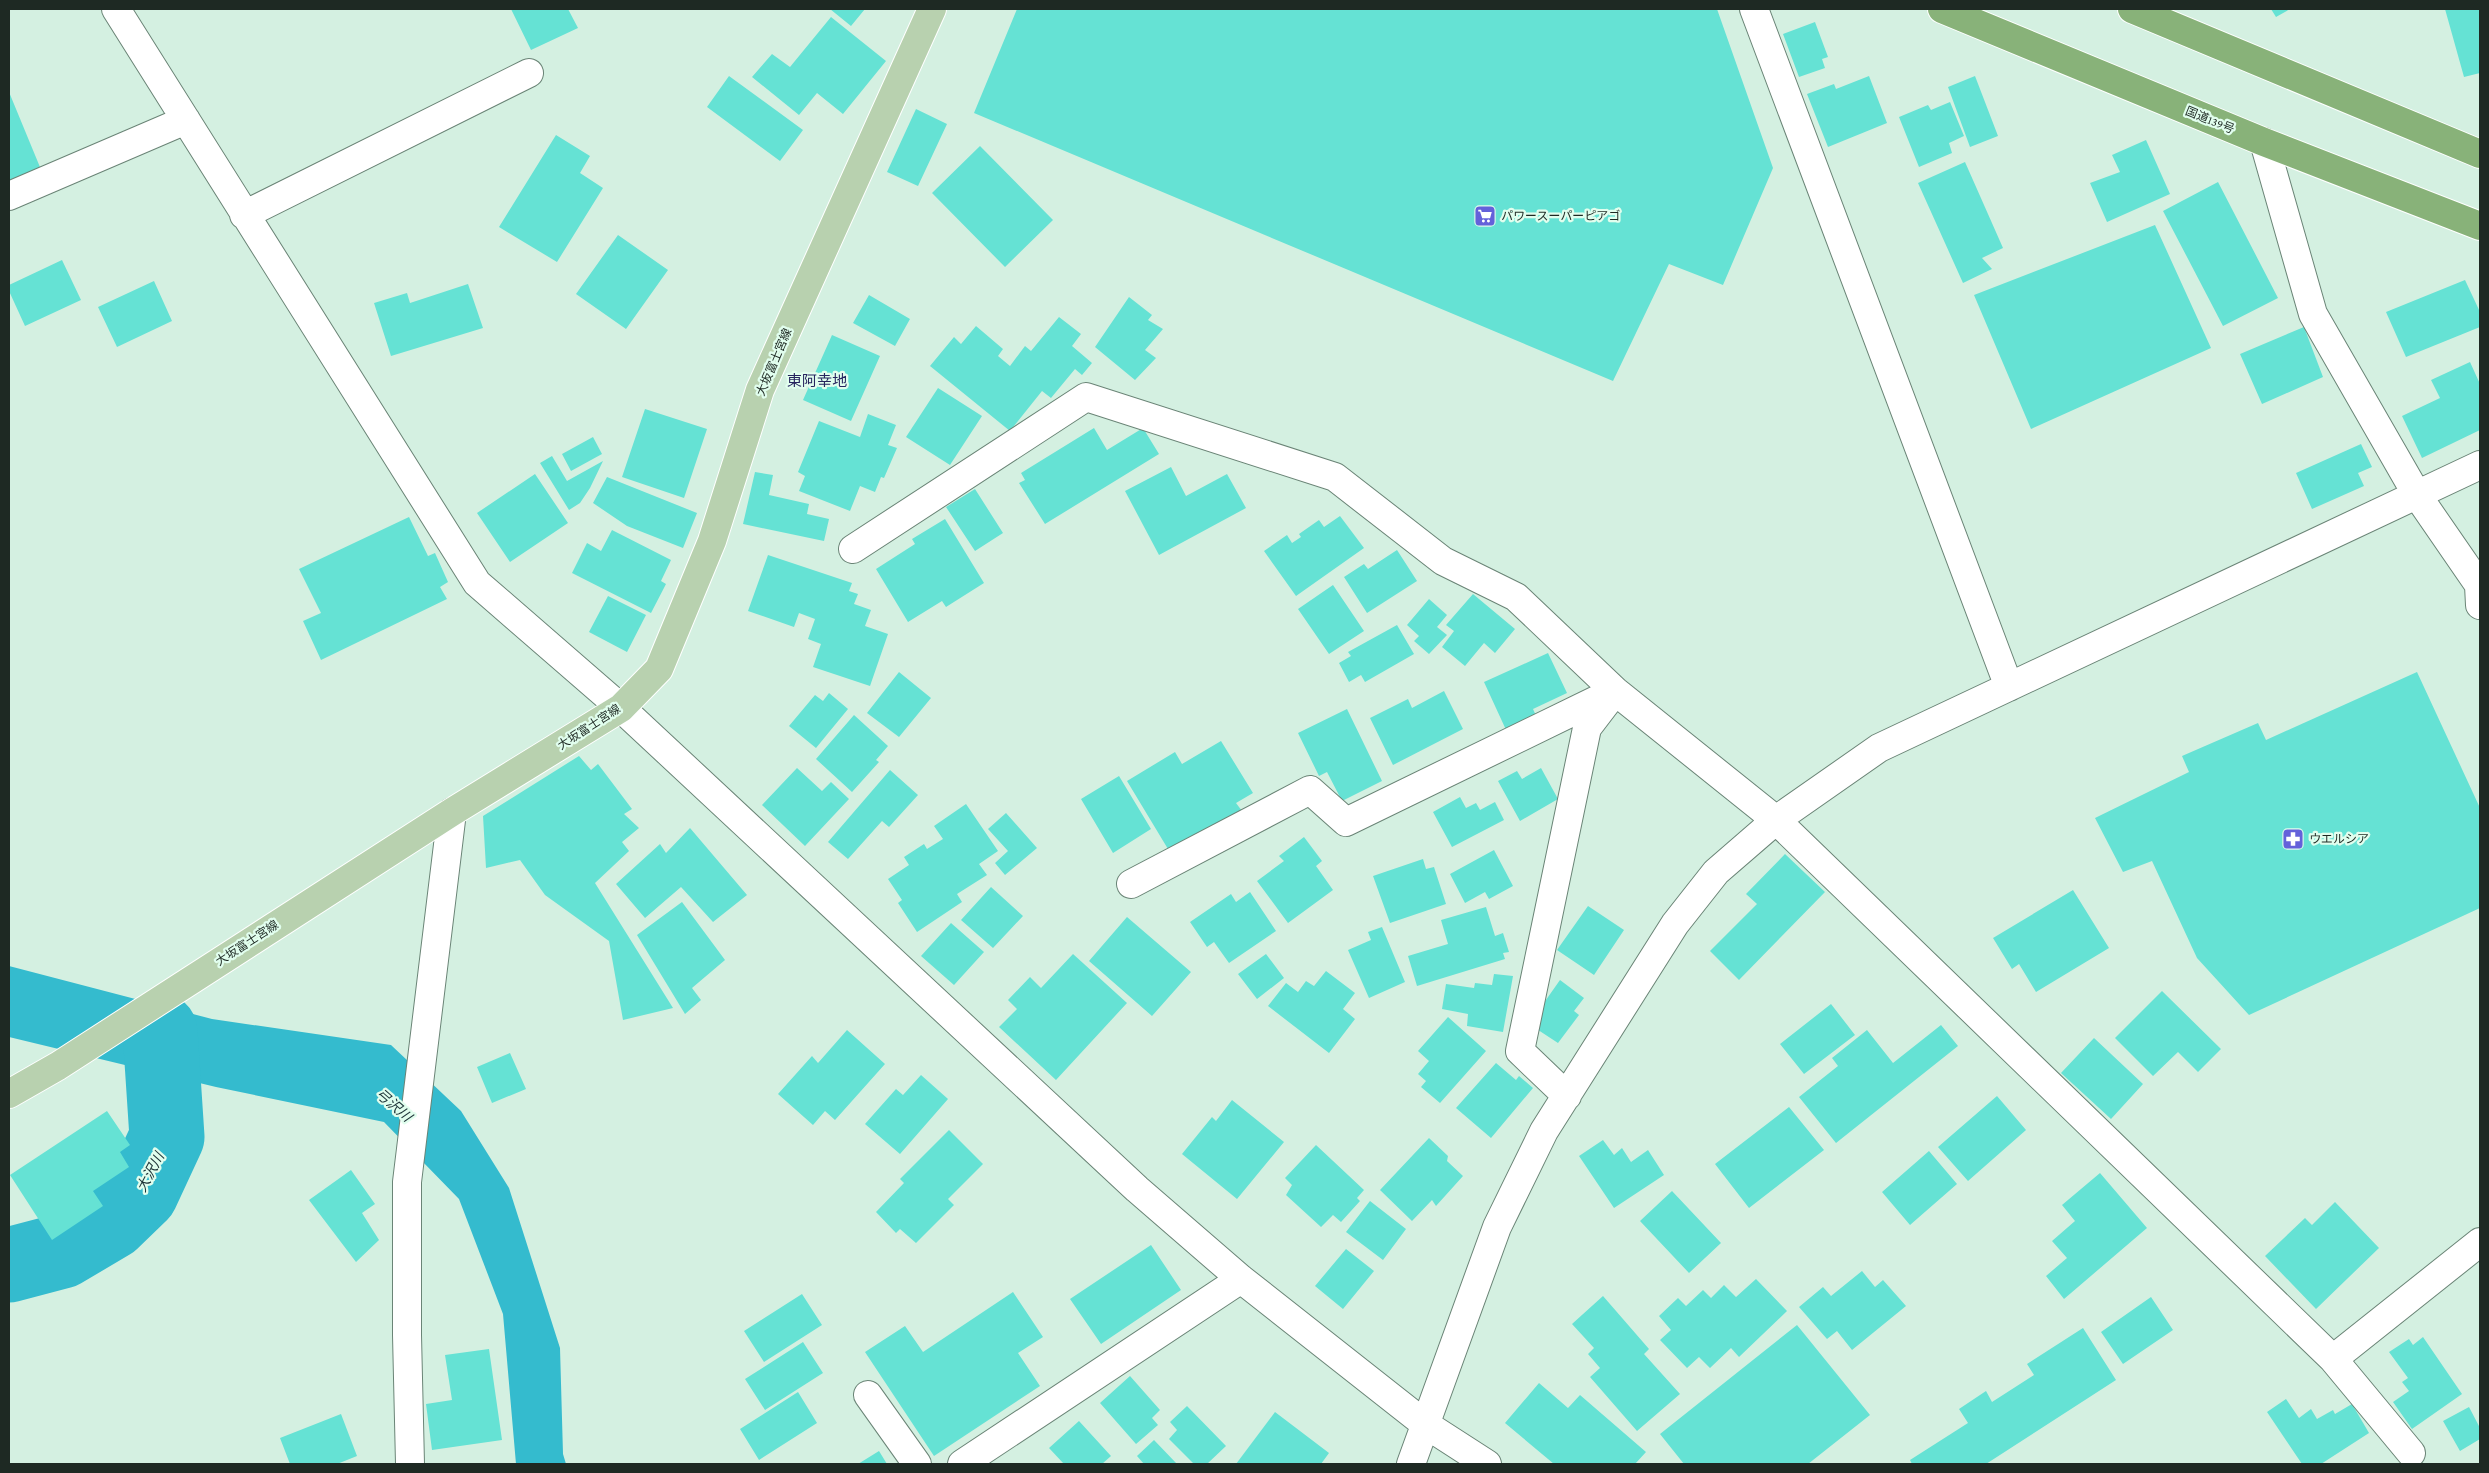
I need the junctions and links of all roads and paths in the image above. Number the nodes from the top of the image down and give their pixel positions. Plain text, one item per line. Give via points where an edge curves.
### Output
1 (116, 9) edge
2 (932, 9) edge
3 (1754, 9) edge
4 (1942, 9) edge
5 (2141, 10) edge
6 (529, 73) dead end
7 (186, 120) junction
8 (2264, 142) junction
9 (2480, 154) edge
10 (9, 196) edge
11 (244, 215) junction
12 (2480, 226) edge
13 (2480, 465) edge
14 (2417, 495) junction
15 (853, 550) dead end
16 (2480, 605) edge
17 (2009, 687) junction
18 (1615, 691) junction
19 (621, 708) junction
20 (452, 812) junction
21 (1776, 820) junction
22 (1131, 884) dead end
23 (9, 1094) edge
24 (1567, 1096) junction
25 (2480, 1242) edge
26 (1241, 1279) junction
27 (2333, 1359) junction
28 (868, 1395) dead end
29 (1425, 1424) junction
30 (2411, 1453) dead end
31 (410, 1464) edge
32 (917, 1464) edge
33 (962, 1464) edge
34 (1411, 1464) edge
35 (1487, 1464) edge

1 - 7 street
2 - 19 main road, 大坂富士宮線 via 760,390 712,541 659,669
3 - 17 street
4 - 8 highway, 国道139号
5 - 9 highway
6 - 11 street
7 - 10 street
7 - 11 street
8 - 12 highway, 国道139号
8 - 14 street via 2313,314
11 - 19 street via 477,583
13 - 14 street
14 - 16 street via 2479,585
14 - 17 street
15 - 18 street via 1086,396 1335,477 1443,560 1516,597
17 - 21 street via 1879,748
18 - 21 street
18 - 22 street via 1346,822 1310,790
18 - 24 street via 1587,728 1520,1051
19 - 20 main road, 大坂富士宮線
19 - 26 street via 1137,1189
20 - 23 main road, 大坂富士宮線 via 58,1066
20 - 31 street via 407,1182
21 - 24 street via 1716,872 1675,924
21 - 27 street
24 - 29 street via 1544,1131 1497,1226
25 - 27 street
26 - 29 street
26 - 33 street
27 - 30 street
28 - 32 street
29 - 34 street
29 - 35 street

